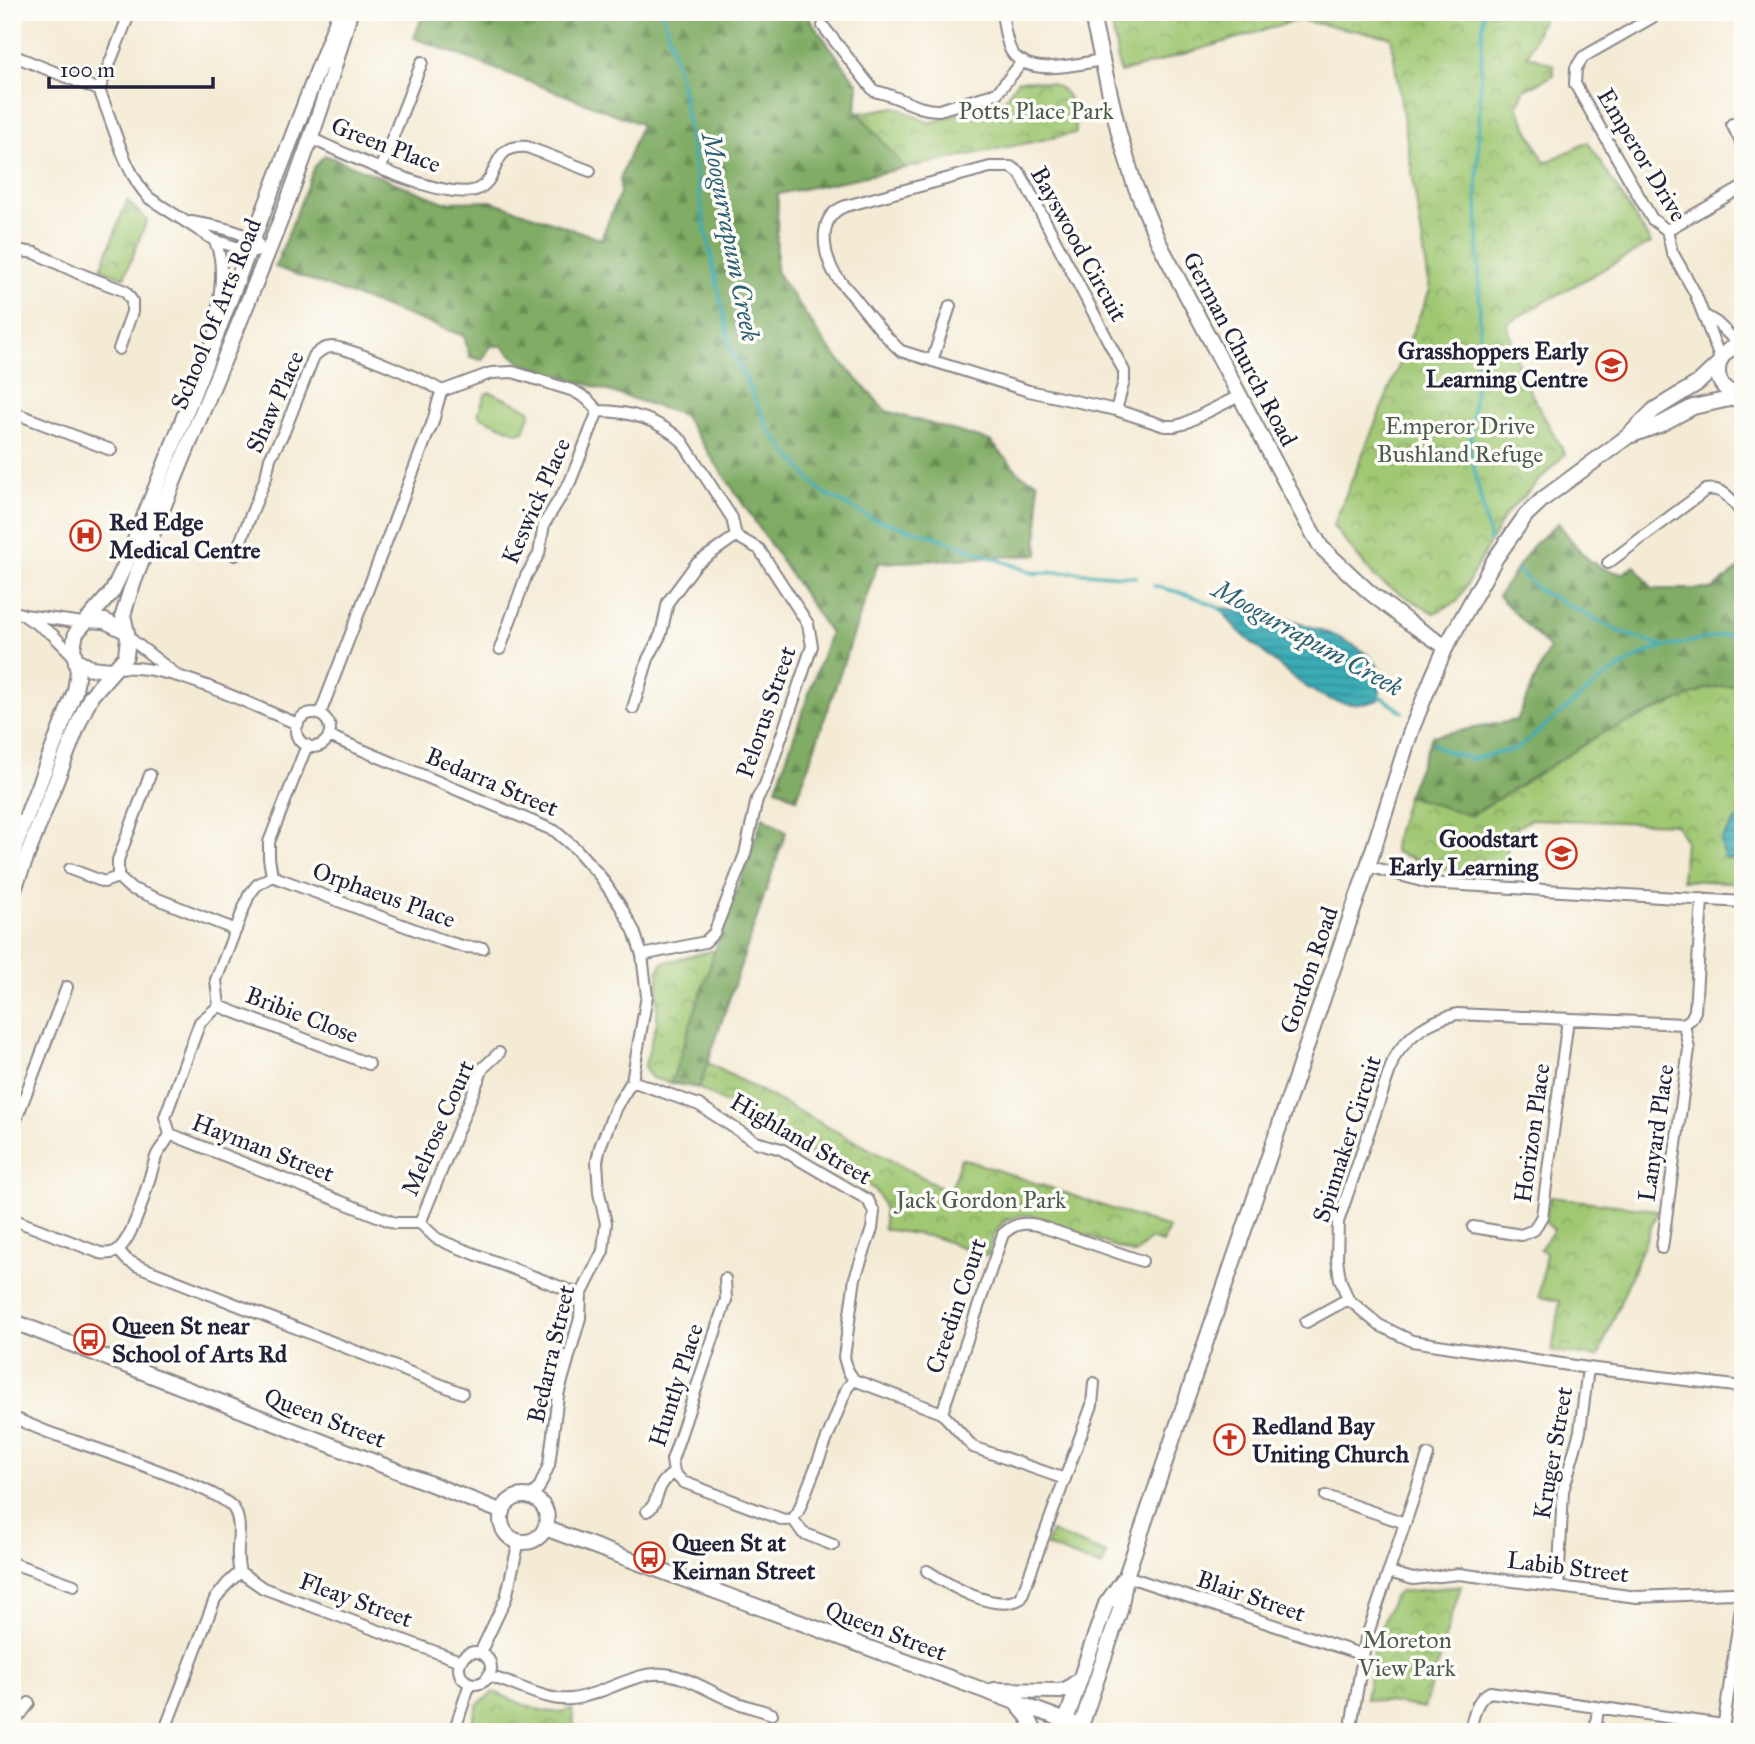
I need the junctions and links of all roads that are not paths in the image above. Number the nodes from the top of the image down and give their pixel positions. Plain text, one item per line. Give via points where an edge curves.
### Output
1 (130, 12) edge
2 (340, 12) edge
3 (350, 12) edge
4 (1002, 12) edge
5 (1091, 12) edge
6 (1657, 12) edge
7 (823, 26) dead end
8 (12, 55) edge
9 (1102, 60) junction
10 (1023, 61) junction
11 (422, 62) dead end
12 (99, 90) junction
13 (1731, 124) dead end
14 (310, 138) junction
15 (1743, 146) edge
16 (381, 167) junction
17 (590, 171) dead end
18 (1743, 187) edge
19 (185, 220) junction
20 (1667, 230) junction
21 (214, 240) junction
22 (250, 245) junction
23 (267, 251) junction
24 (12, 255) edge
25 (950, 306) dead end
26 (1704, 316) junction
27 (1741, 345) edge
28 (119, 349) dead end
29 (209, 354) junction
30 (932, 360) junction
31 (1719, 361) junction
32 (442, 391) junction
33 (1239, 396) junction
34 (1743, 396) edge
35 (1116, 410) junction
36 (598, 411) junction
37 (12, 412) edge
38 (1627, 437) junction
39 (111, 450) dead end
40 (1743, 515) edge
41 (736, 536) junction
42 (234, 555) dead end
43 (1608, 563) dead end
44 (12, 611) edge
45 (24, 615) junction
46 (85, 622) junction
47 (126, 634) junction
48 (1446, 647) junction
49 (500, 649) dead end
50 (75, 658) junction
51 (114, 669) junction
52 (176, 675) junction
53 (633, 708) dead end
54 (320, 714) junction
55 (298, 724) junction
56 (329, 736) junction
57 (307, 745) junction
58 (150, 775) dead end
59 (12, 854) edge
60 (1368, 866) junction
61 (70, 869) dead end
62 (272, 876) junction
63 (118, 877) junction
64 (12, 894) edge
65 (1702, 899) junction
66 (1743, 902) edge
67 (236, 930) junction
68 (483, 948) dead end
69 (642, 956) junction
70 (67, 987) dead end
71 (219, 1006) junction
72 (1568, 1019) junction
73 (1684, 1024) junction
74 (499, 1054) dead end
75 (369, 1064) dead end
76 (632, 1081) junction
77 (12, 1130) edge
78 (170, 1134) junction
79 (12, 1219) edge
80 (420, 1223) junction
81 (1473, 1227) dead end
82 (1662, 1248) dead end
83 (119, 1251) junction
84 (1142, 1261) dead end
85 (725, 1279) dead end
86 (581, 1295) junction
87 (1348, 1299) junction
88 (12, 1321) edge
89 (1306, 1322) dead end
90 (1588, 1368) junction
91 (854, 1380) junction
92 (1094, 1383) dead end
93 (1743, 1387) edge
94 (462, 1393) dead end
95 (942, 1413) junction
96 (12, 1418) edge
97 (1428, 1455) dead end
98 (674, 1473) junction
99 (1065, 1479) junction
100 (1326, 1496) dead end
101 (530, 1497) junction
102 (647, 1510) dead end
103 (503, 1512) junction
104 (793, 1519) junction
105 (1405, 1523) junction
106 (545, 1528) junction
107 (519, 1541) junction
108 (834, 1545) dead end
109 (12, 1563) edge
110 (927, 1571) dead end
111 (240, 1572) junction
112 (1389, 1572) junction
113 (1126, 1576) junction
114 (74, 1585) dead end
115 (1558, 1587) junction
116 (1743, 1595) edge
117 (480, 1653) junction
118 (1738, 1654) edge
119 (1363, 1655) junction
120 (460, 1661) junction
121 (488, 1676) junction
122 (1079, 1680) junction
123 (470, 1683) junction
124 (975, 1688) junction
125 (29, 1703) dead end
126 (1016, 1703) junction
127 (1598, 1708) junction
128 (772, 1714) dead end
129 (12, 1719) edge
130 (1064, 1726) edge
131 (1723, 1728) edge
132 (1079, 1729) edge
133 (164, 1732) edge
134 (454, 1732) edge
135 (1035, 1732) edge
136 (1350, 1732) edge
137 (1469, 1732) edge
138 (1595, 1732) edge

1 - 12 street
2 - 22 street, School Of Arts Road
3 - 14 street, School Of Arts Road
4 - 10 street via 1007,40 1013,54
5 - 9 street, German Church Road
6 - 20 street, Emperor Drive via 1583,57 1576,68 1575,85 1652,219
7 - 10 street via 874,91 922,109 939,110 997,93
8 - 12 street
9 - 10 street via 1052,67
9 - 33 street, German Church Road via 1134,183 1158,242
11 - 16 street
12 - 19 street via 141,189
13 - 15 street
14 - 16 street, Green Place
14 - 23 street, School Of Arts Road
16 - 17 street, Green Place via 432,188 467,191 486,182 506,149 516,146
18 - 20 street
19 - 21 street
19 - 22 street via 220,228
20 - 26 street, Emperor Drive via 1672,252
21 - 22 street
21 - 29 street via 220,253 220,293
22 - 23 street
22 - 29 street, School Of Arts Road
23 - 47 street, School Of Arts Road via 130,592 123,615
24 - 28 street via 35,253 125,291 132,312
25 - 30 street
26 - 27 street
26 - 31 street, Emperor Drive
27 - 31 street, Gordon Road via 1725,351
29 - 46 street, School Of Arts Road via 125,565 112,592
30 - 35 street, Bayswood Circuit via 1029,391
30 - 35 street, Bayswood Circuit via 901,351 889,341 834,273 828,258 827,219 834,209 990,167 1011,167 1020,173 1120,361 1124,381
31 - 34 street via 1717,373 1723,387
31 - 38 street, Gordon Road via 1698,383 1654,410
32 - 36 street via 492,373 513,372 574,391
32 - 42 street, Shaw Place via 335,347 324,348 314,356
32 - 54 street via 434,423
33 - 35 street, Bayswood Circuit via 1175,426
33 - 48 street, German Church Road via 1321,547 1368,591
34 - 38 street, Gordon Road via 1693,407
36 - 41 street via 631,413 671,431 732,518
36 - 49 street, Keswick Place via 570,482 544,524 538,554
37 - 39 street
38 - 48 street, Gordon Road via 1564,481 1526,515 1495,559
40 - 43 street via 1727,494 1706,490
41 - 53 street via 696,564 668,602
41 - 69 street, Pelorus Street via 759,550 808,624 812,646 757,799 745,854 714,933 705,942
44 - 45 street
45 - 46 street
45 - 50 street via 52,634
46 - 47 street via 105,621
46 - 50 street via 73,640
47 - 51 street via 126,656
47 - 52 street
48 - 60 street, Gordon Road via 1411,731
50 - 51 street via 90,668
50 - 59 street via 75,691
51 - 52 street via 136,666
51 - 64 street via 91,696 80,720
52 - 55 street
54 - 55 street via 304,716
54 - 56 street via 327,721
55 - 57 street via 297,734
56 - 57 street via 323,744
56 - 69 street, Bedarra Street via 555,831 600,876 634,931
57 - 62 street via 269,842
58 - 63 street via 118,860
60 - 65 street via 1429,883
60 - 113 street, Gordon Road
61 - 63 street via 104,882
62 - 67 street via 249,895
62 - 68 street, Orphaeus Place via 445,941
63 - 67 street via 130,888
65 - 66 street
65 - 73 street via 1695,1011
67 - 71 street via 216,980
69 - 76 street, Bedarra Street via 647,996
70 - 77 street
71 - 75 street, Bribie Close
71 - 78 street, Hayman Street via 200,1021 165,1117
72 - 73 street, Spinnaker Circuit
72 - 81 street, Horizon Place via 1542,1216 1534,1230 1521,1235
72 - 87 street, Spinnaker Circuit via 1457,1014 1440,1018 1404,1042 1394,1058 1338,1222 1337,1259
73 - 82 street, Lanyard Place via 1689,1049
74 - 80 street, Melrose Court via 483,1068
76 - 86 street, Bedarra Street via 615,1107 600,1147 597,1180 606,1235
76 - 91 street, Highland Street via 699,1105 756,1142 780,1149 868,1200 873,1221 855,1278 844,1357
78 - 80 street, Hayman Street via 395,1223
78 - 83 street via 157,1154
79 - 83 street via 100,1253
80 - 86 street via 449,1244
83 - 94 street via 138,1266
84 - 95 street, Creedin Court via 1037,1225 1011,1226 1003,1234
85 - 98 street, Huntly Place via 726,1300 672,1460
86 - 101 street, Bedarra Street via 580,1318 558,1395 549,1465
87 - 89 street
87 - 90 street via 1379,1325 1412,1341
88 - 103 street, Queen Street
90 - 93 street
90 - 115 street, Kruger Street via 1580,1431 1563,1491
91 - 95 street
91 - 104 street
92 - 99 street via 1092,1405
95 - 99 street via 973,1447
96 - 111 street via 217,1496 233,1507 240,1524 236,1546
97 - 105 street
98 - 102 street via 664,1478
98 - 104 street, Huntly Place via 683,1482 784,1520
99 - 110 street via 1021,1598 998,1604
100 - 105 street
101 - 103 street via 511,1501
101 - 106 street via 546,1513
103 - 107 street via 502,1526
104 - 108 street via 803,1533
105 - 112 street
106 - 107 street via 537,1539
106 - 124 street, Queen Street
107 - 117 street via 506,1598
109 - 114 street
111 - 120 street, Fleay Street via 263,1588
111 - 133 street via 215,1599
112 - 115 street, Labib Street via 1413,1579 1459,1574
112 - 119 street
113 - 119 street, Blair Street
113 - 122 street, Gordon Road via 1106,1604
113 - 132 street, Gordon Road via 1121,1609
115 - 116 street, Labib Street via 1637,1597
116 - 118 street
117 - 120 street via 470,1652
117 - 121 street via 490,1663
118 - 131 street
119 - 136 street
120 - 123 street via 460,1675
121 - 123 street
121 - 128 street via 570,1700 653,1673 694,1682
122 - 124 street, Queen Street via 1060,1691
122 - 130 street, Gordon Road
123 - 134 street
124 - 126 street, Queen Street
125 - 129 street
126 - 130 street, Queen Street
126 - 135 street
127 - 131 street
127 - 137 street via 1490,1692 1482,1695
127 - 138 street
130 - 132 street, Queen Street

